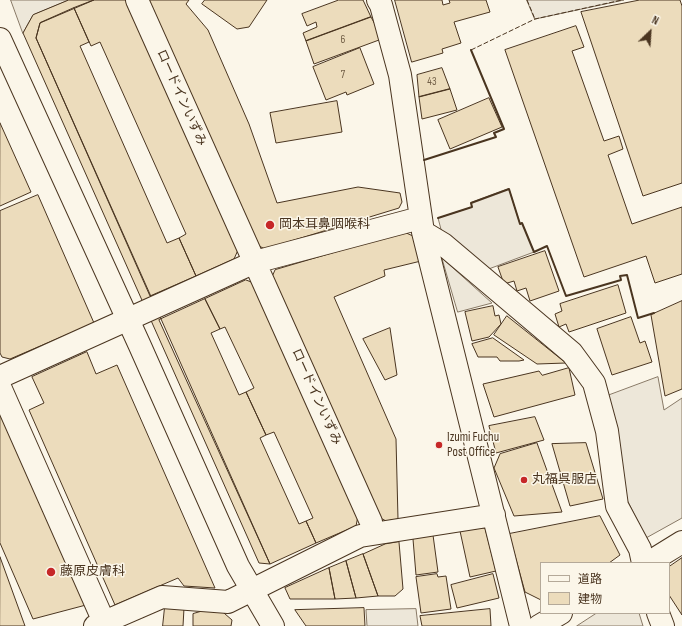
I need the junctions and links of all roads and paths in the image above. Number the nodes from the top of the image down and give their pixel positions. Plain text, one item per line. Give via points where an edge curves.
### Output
1 (137, 0) edge
2 (378, 0) edge
3 (0, 39) edge
4 (421, 225) junction
5 (255, 262) junction
6 (128, 320) junction
7 (0, 377) edge
8 (0, 387) edge
9 (494, 515) junction
10 (372, 534) junction
11 (682, 542) edge
12 (643, 562) edge
13 (650, 562) edge
14 (251, 591) junction
15 (559, 614) edge
16 (658, 614) edge
17 (99, 624) edge
18 (273, 626) edge
19 (521, 626) edge
20 (539, 626) edge
21 (663, 626) edge

1 - 5 street, ロードインいずみ
2 - 4 street via 400,75
3 - 6 street
4 - 5 street
4 - 9 street
4 - 12 street via 572,353 594,383 607,431 617,506 640,549
5 - 6 street
5 - 10 street, ロードインいずみ via 371,522
6 - 7 street
6 - 14 street
8 - 17 street
9 - 10 street
9 - 19 street
10 - 14 street via 360,536
11 - 13 street
14 - 17 street via 228,602 162,597
14 - 18 street
15 - 20 street
16 - 21 street

